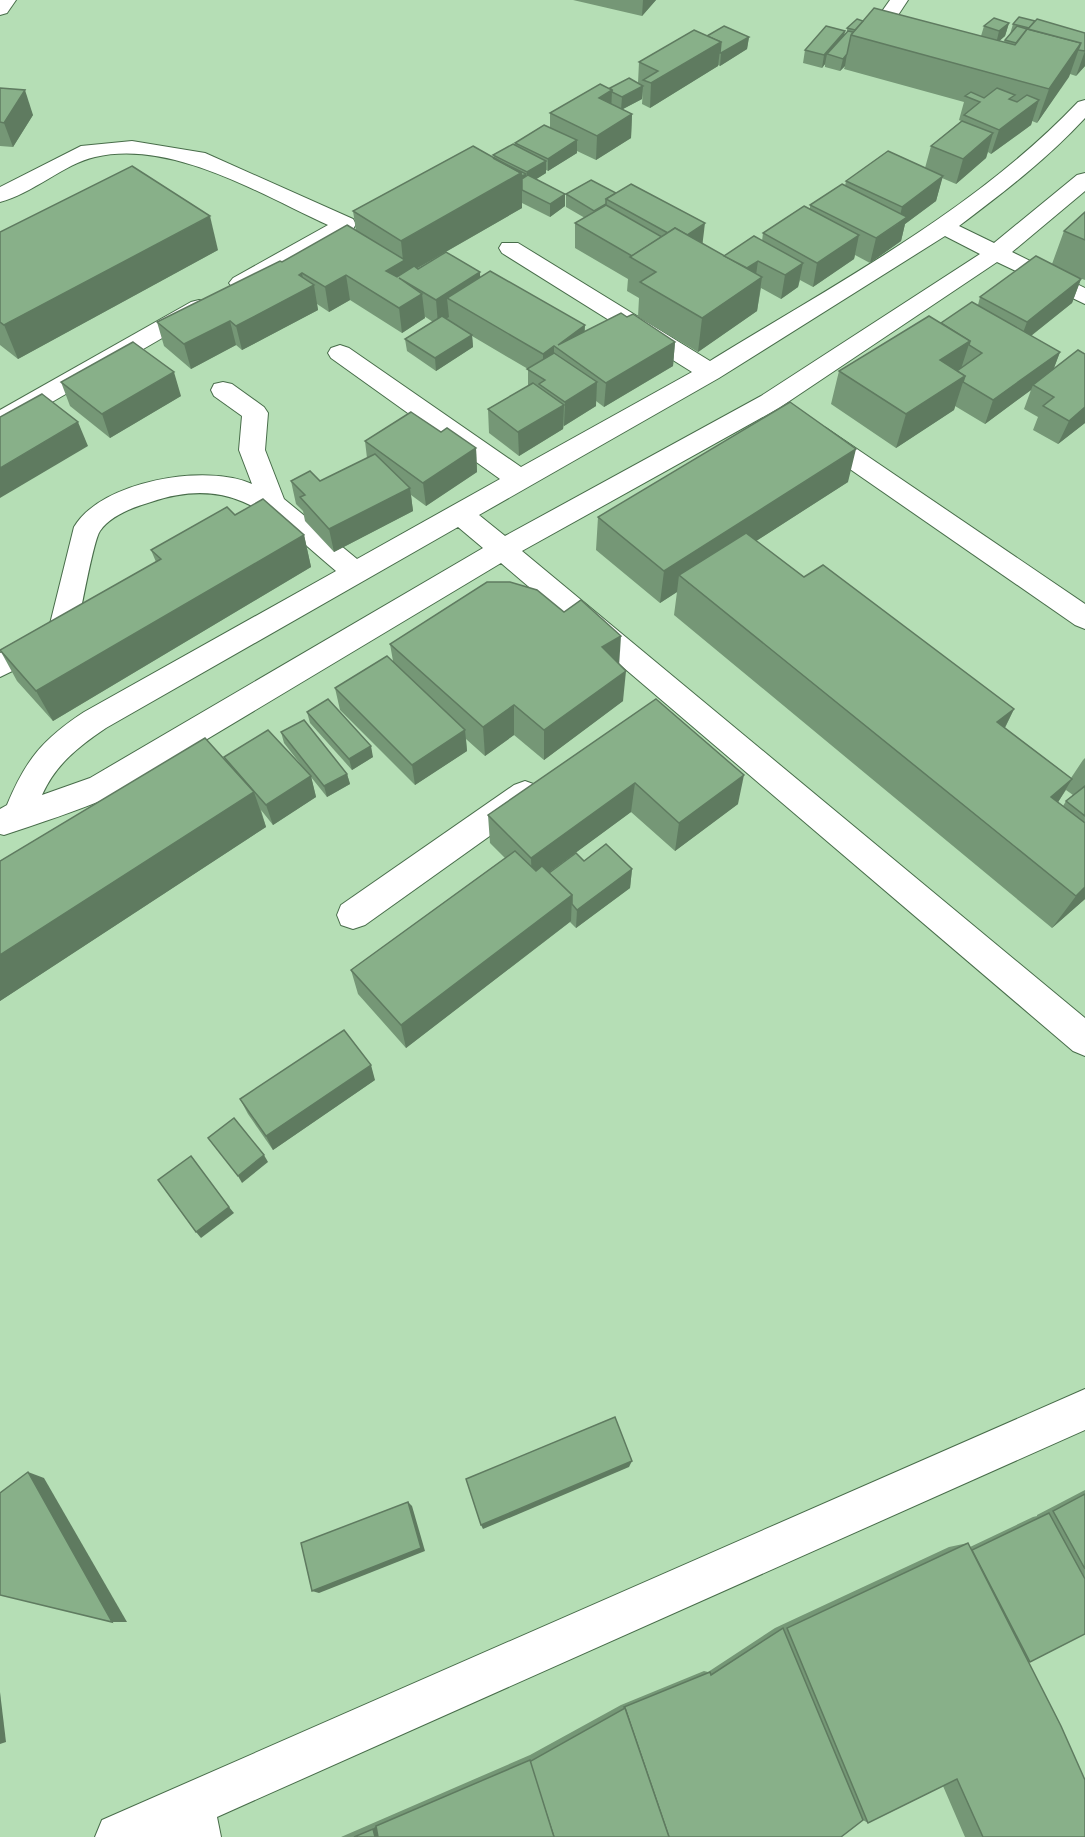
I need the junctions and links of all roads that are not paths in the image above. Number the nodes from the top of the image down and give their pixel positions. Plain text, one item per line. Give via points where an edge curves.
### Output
1 (8, 0) edge
2 (899, 0) edge
3 (0, 9) edge
4 (878, 31) edge
5 (1085, 106) edge
6 (1085, 180) edge
7 (0, 195) edge
8 (944, 227) junction
9 (510, 248) dead end
10 (996, 253) junction
11 (1085, 297) edge
12 (340, 353) dead end
13 (710, 372) junction
14 (223, 390) dead end
15 (787, 413) junction
16 (0, 421) edge
17 (519, 479) junction
18 (273, 504) junction
19 (459, 513) junction
20 (502, 550) junction
21 (356, 573) junction
22 (1085, 618) edge
23 (0, 666) edge
24 (545, 780) edge
25 (10, 819) edge
26 (353, 915) dead end
27 (1085, 1040) edge
28 (1085, 1409) edge
29 (194, 1821) edge
30 (119, 1837) edge

1 - 3 street
2 - 4 street
5 - 8 street via 1026,165
6 - 10 street
7 - 16 street via 89,151 132,147 197,158 345,224
8 - 10 street
8 - 13 street
9 - 13 street
10 - 11 street
10 - 15 street
12 - 17 street
13 - 17 street
14 - 18 street via 255,413 252,450
15 - 20 street
15 - 22 street
17 - 19 street
18 - 21 street
18 - 23 street via 233,486 176,484 118,503 87,527 62,634
19 - 20 street
19 - 21 street
20 - 25 street via 101,787
20 - 27 street via 660,699
21 - 25 street via 58,744
24 - 26 street
28 - 29 street
29 - 30 street

